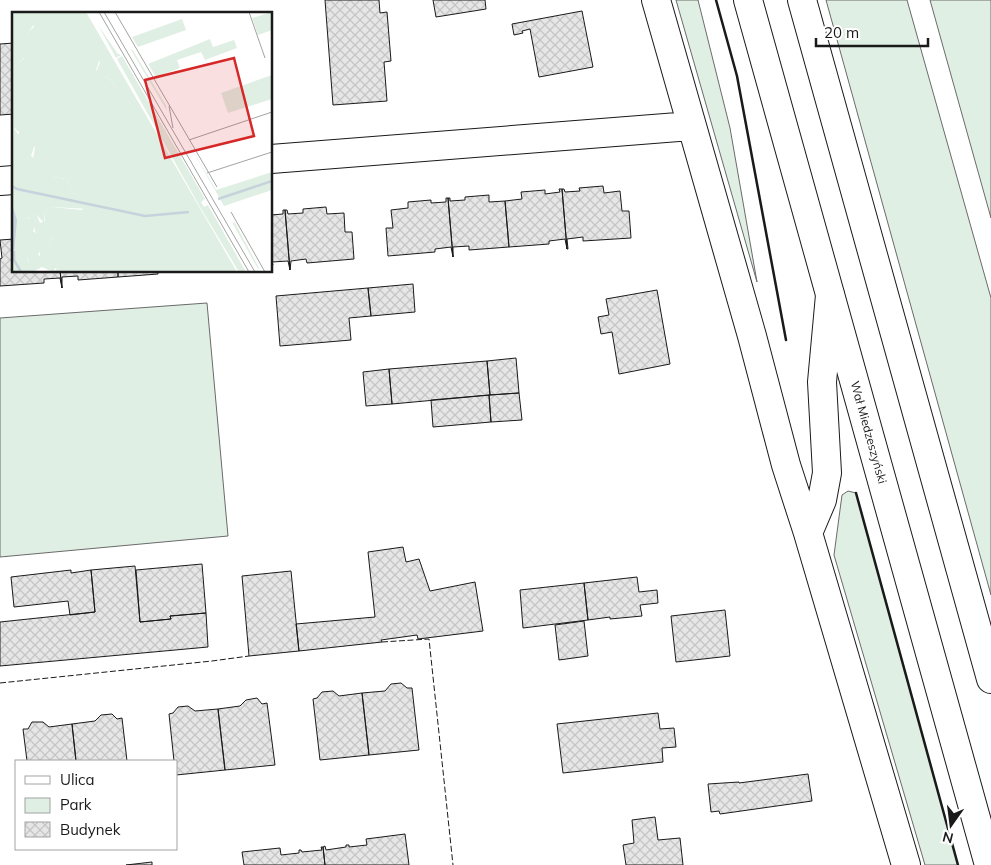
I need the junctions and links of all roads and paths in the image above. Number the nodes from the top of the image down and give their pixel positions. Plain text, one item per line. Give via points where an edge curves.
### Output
1 (656, 0) edge
2 (748, 0) edge
3 (802, 0) edge
4 (691, 126) junction
5 (272, 159) edge
6 (830, 294) junction
7 (808, 533) junction
8 (991, 679) edge
9 (906, 865) edge
10 (989, 865) edge

1 - 4 main road
2 - 6 main road, Wał Miedzeszyński
3 - 8 main road
4 - 5 main road
4 - 7 main road
6 - 7 main road via 822,382 827,473 822,500
6 - 10 main road, Wał Miedzeszyński
7 - 9 main road

